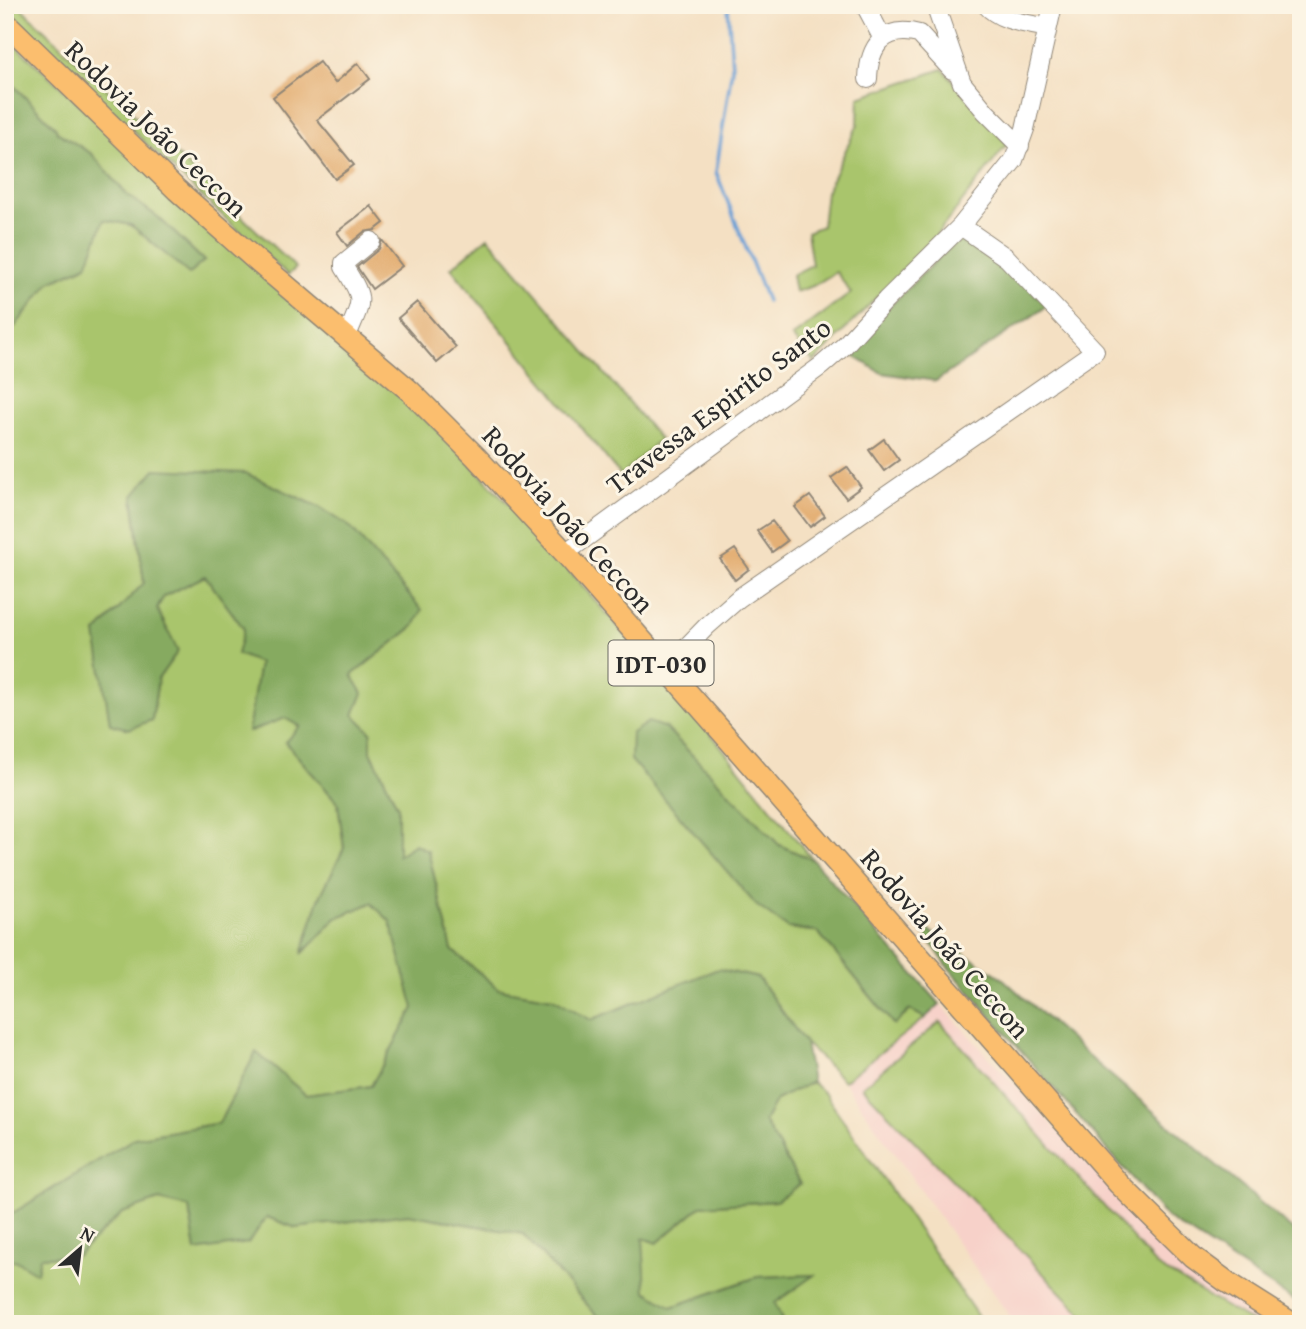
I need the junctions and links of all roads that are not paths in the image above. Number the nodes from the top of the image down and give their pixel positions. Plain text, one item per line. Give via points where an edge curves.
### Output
1 (865, 5) edge
2 (935, 5) edge
3 (986, 5) edge
4 (1053, 5) edge
5 (1024, 14) edge
6 (5, 22) edge
7 (1047, 28) junction
8 (883, 39) junction
9 (868, 79) dead end
10 (961, 80) junction
11 (1020, 146) junction
12 (961, 226) junction
13 (371, 242) dead end
14 (347, 336) junction
15 (565, 553) junction
16 (666, 668) junction
17 (1293, 1324) edge

1 - 8 street
2 - 10 street
3 - 5 street via 991,12
4 - 7 street, Travessa Espirito Santo
5 - 7 street
6 - 14 main road, Rodovia João Ceccon / IDT-030 via 177,190
7 - 11 street, Travessa Espirito Santo
8 - 9 street via 874,50
8 - 10 street via 896,31 919,34
10 - 11 street
11 - 12 street, Travessa Espirito Santo via 1005,173
12 - 15 street, Travessa Espirito Santo via 821,366
12 - 16 street via 1007,258 1095,351 739,598
13 - 14 street via 344,263 360,299
14 - 15 main road, Rodovia João Ceccon / IDT-030 via 410,391
15 - 16 main road, Rodovia João Ceccon / IDT-030
16 - 17 main road, Rodovia João Ceccon / IDT-030 via 1119,1184 1193,1257

